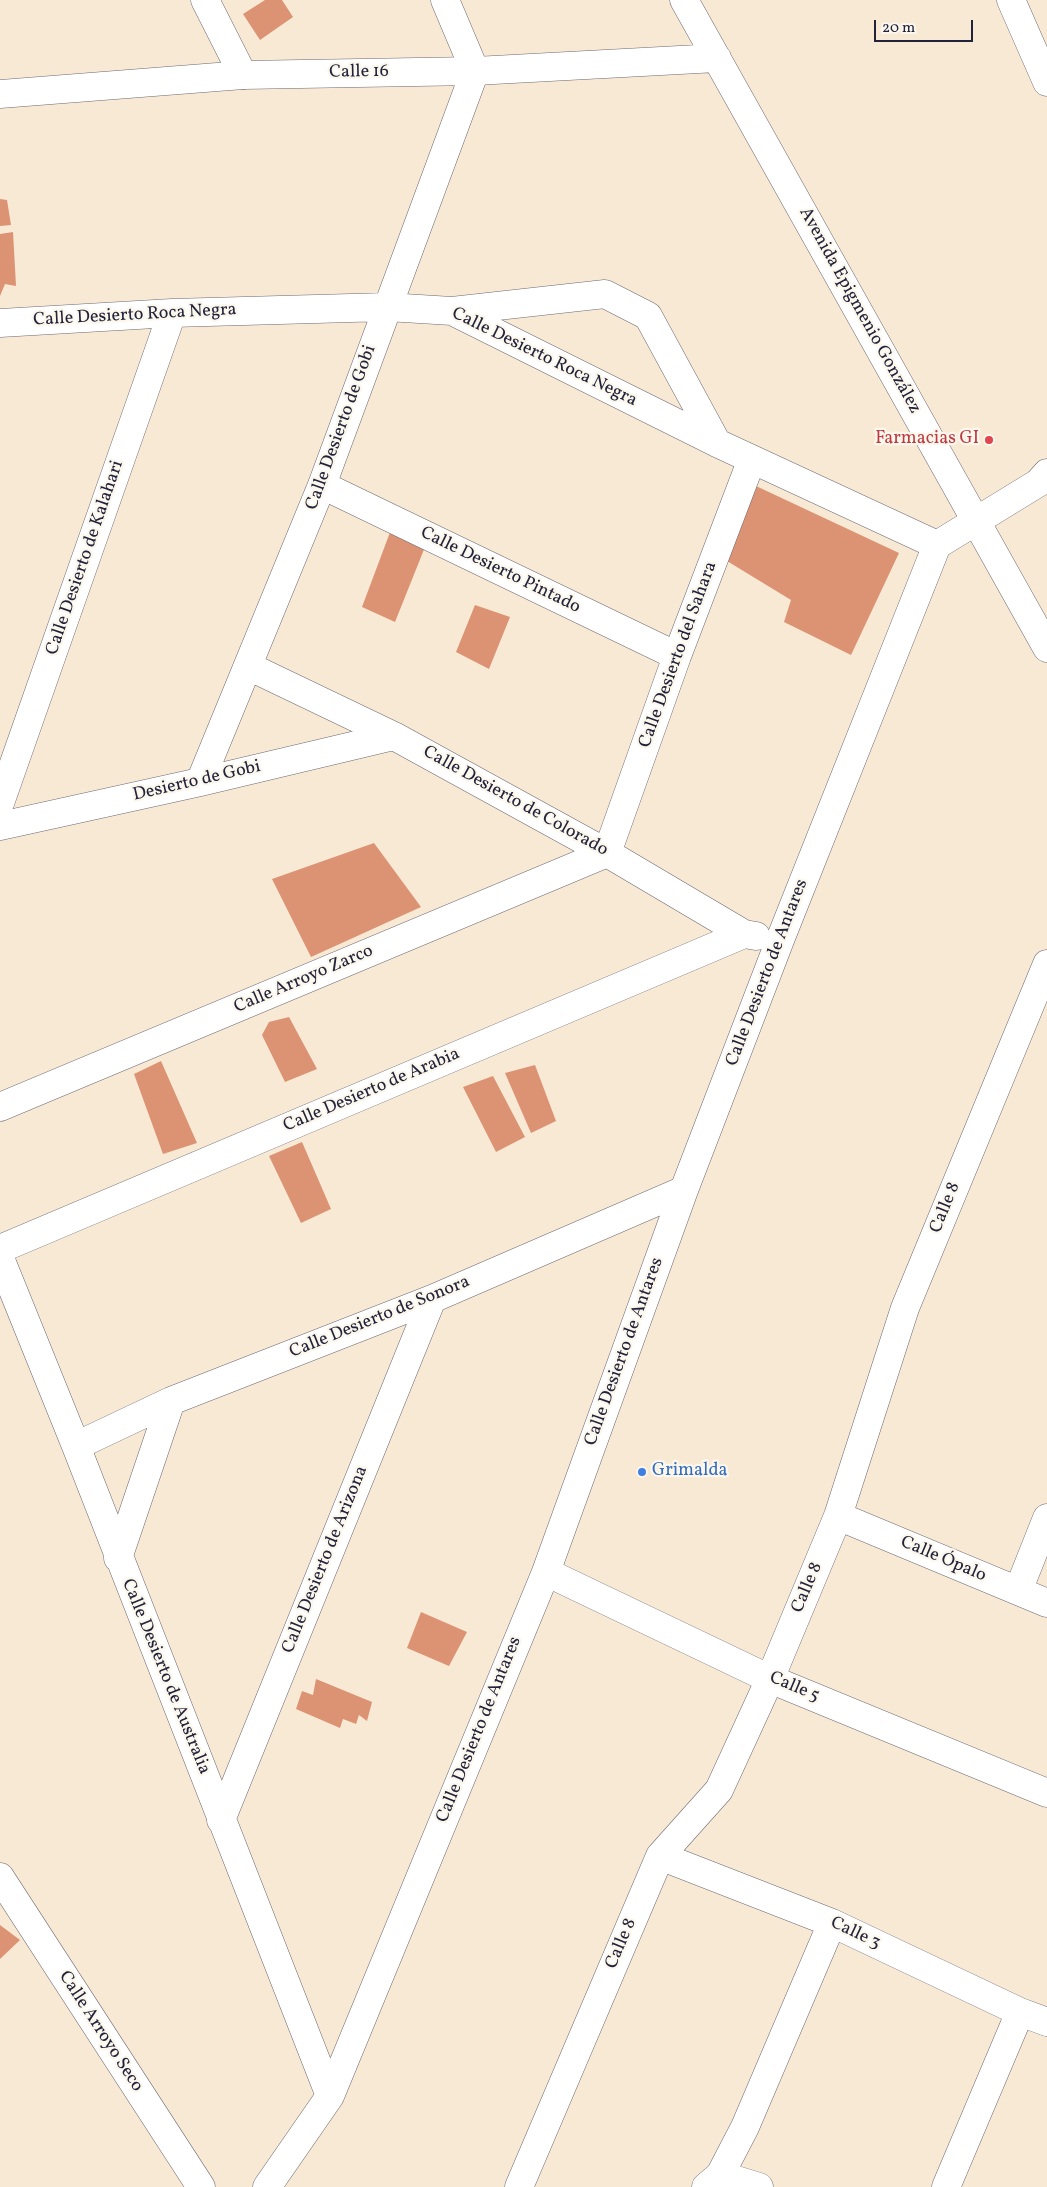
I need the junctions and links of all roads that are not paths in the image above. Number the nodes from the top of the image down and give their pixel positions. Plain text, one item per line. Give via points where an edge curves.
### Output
1 (206, 0) edge
2 (445, 0) edge
3 (684, 0) edge
4 (1011, 0) edge
5 (718, 58) junction
6 (475, 71) junction
7 (243, 75) junction
8 (1047, 82) edge
9 (0, 94) edge
10 (387, 307) junction
11 (452, 311) junction
12 (172, 313) junction
13 (0, 323) edge
14 (717, 443) junction
15 (752, 459) junction
16 (1047, 473) edge
17 (322, 485) junction
18 (976, 521) junction
19 (937, 545) junction
20 (1047, 648) edge
21 (677, 656) junction
22 (248, 666) junction
23 (394, 736) junction
24 (200, 782) junction
25 (0, 803) edge
26 (0, 826) edge
27 (607, 853) junction
28 (744, 934) junction
29 (780, 940) junction
30 (1047, 964) edge
31 (0, 1107) edge
32 (684, 1190) junction
33 (0, 1249) edge
34 (0, 1258) edge
35 (432, 1299) junction
36 (171, 1401) junction
37 (76, 1446) junction
38 (838, 1516) junction
39 (1047, 1518) edge
40 (118, 1558) junction
41 (546, 1572) junction
42 (1018, 1591) junction
43 (1047, 1603) edge
44 (770, 1679) junction
45 (1047, 1794) edge
46 (221, 1820) junction
47 (660, 1856) junction
48 (0, 1877) edge
49 (832, 1923) junction
50 (1020, 2012) junction
51 (1047, 2022) edge
52 (330, 2096) junction
53 (713, 2181) edge
54 (273, 2185) edge
55 (201, 2187) edge
56 (520, 2187) edge
57 (759, 2187) edge
58 (946, 2187) edge

1 - 7 street
2 - 6 street
3 - 5 street, Avenida Epigmenio González
4 - 8 street
5 - 6 street, Calle 16
5 - 18 street, Avenida Epigmenio González
6 - 7 street, Calle 16
6 - 10 street, Calle Desierto de Gobi
7 - 9 street, Calle 16
10 - 11 street, Calle Desierto Roca Negra
10 - 12 street, Calle Desierto Roca Negra
10 - 17 street, Calle Desierto de Gobi
11 - 14 street, Calle Desierto Roca Negra
11 - 14 street via 605,294 648,316
12 - 13 street, Calle Desierto Roca Negra
12 - 25 street, Calle Desierto de Kalahari
14 - 15 street, Calle Desierto Roca Negra
15 - 19 street, Calle Desierto Roca Negra
15 - 21 street, Calle Desierto del Sahara
16 - 18 street via 1038,483
17 - 21 street, Calle Desierto Pintado
17 - 22 street, Calle Desierto de Gobi
18 - 19 street
18 - 20 street, Avenida Epigmenio González
19 - 29 street, Calle Desierto de Antares
21 - 27 street, Calle Desierto del Sahara
22 - 23 street, Calle Desierto de Colorado
22 - 24 street, Calle Desierto de Gobi
23 - 24 street, Desierto de Gobi
23 - 27 street, Calle Desierto de Colorado
24 - 26 street, Desierto de Gobi
27 - 28 street, Calle Desierto de Colorado
27 - 31 street, Calle Arroyo Zarco
28 - 29 street, Calle Desierto de Colorado
28 - 33 street, Calle Desierto de Arabia
29 - 32 street, Calle Desierto de Antares
30 - 38 street, Calle 8 via 905,1308
32 - 35 street, Calle Desierto de Sonora
32 - 41 street, Calle Desierto de Antares
34 - 37 street, Calle Desierto de Australia
35 - 36 street, Calle Desierto de Sonora
35 - 46 street, Calle Desierto de Arizona
36 - 37 street, Calle Desierto de Sonora
36 - 40 street
37 - 40 street, Calle Desierto de Australia
38 - 42 street, Calle Ópalo
38 - 44 street, Calle 8
39 - 42 street
40 - 46 street, Calle Desierto de Australia
41 - 44 street, Calle 5
41 - 52 street, Calle Desierto de Antares
42 - 43 street, Calle Ópalo
44 - 45 street, Calle 5
44 - 47 street, Calle 8 via 719,1790
46 - 52 street, Calle Desierto de Australia
47 - 49 street, Calle 3
47 - 56 street, Calle 8
48 - 55 street, Calle Arroyo Seco
49 - 50 street, Calle 3
49 - 53 street via 745,2127
50 - 51 street, Calle 3
50 - 58 street
52 - 54 street, Calle Desierto de Antares
53 - 57 street

